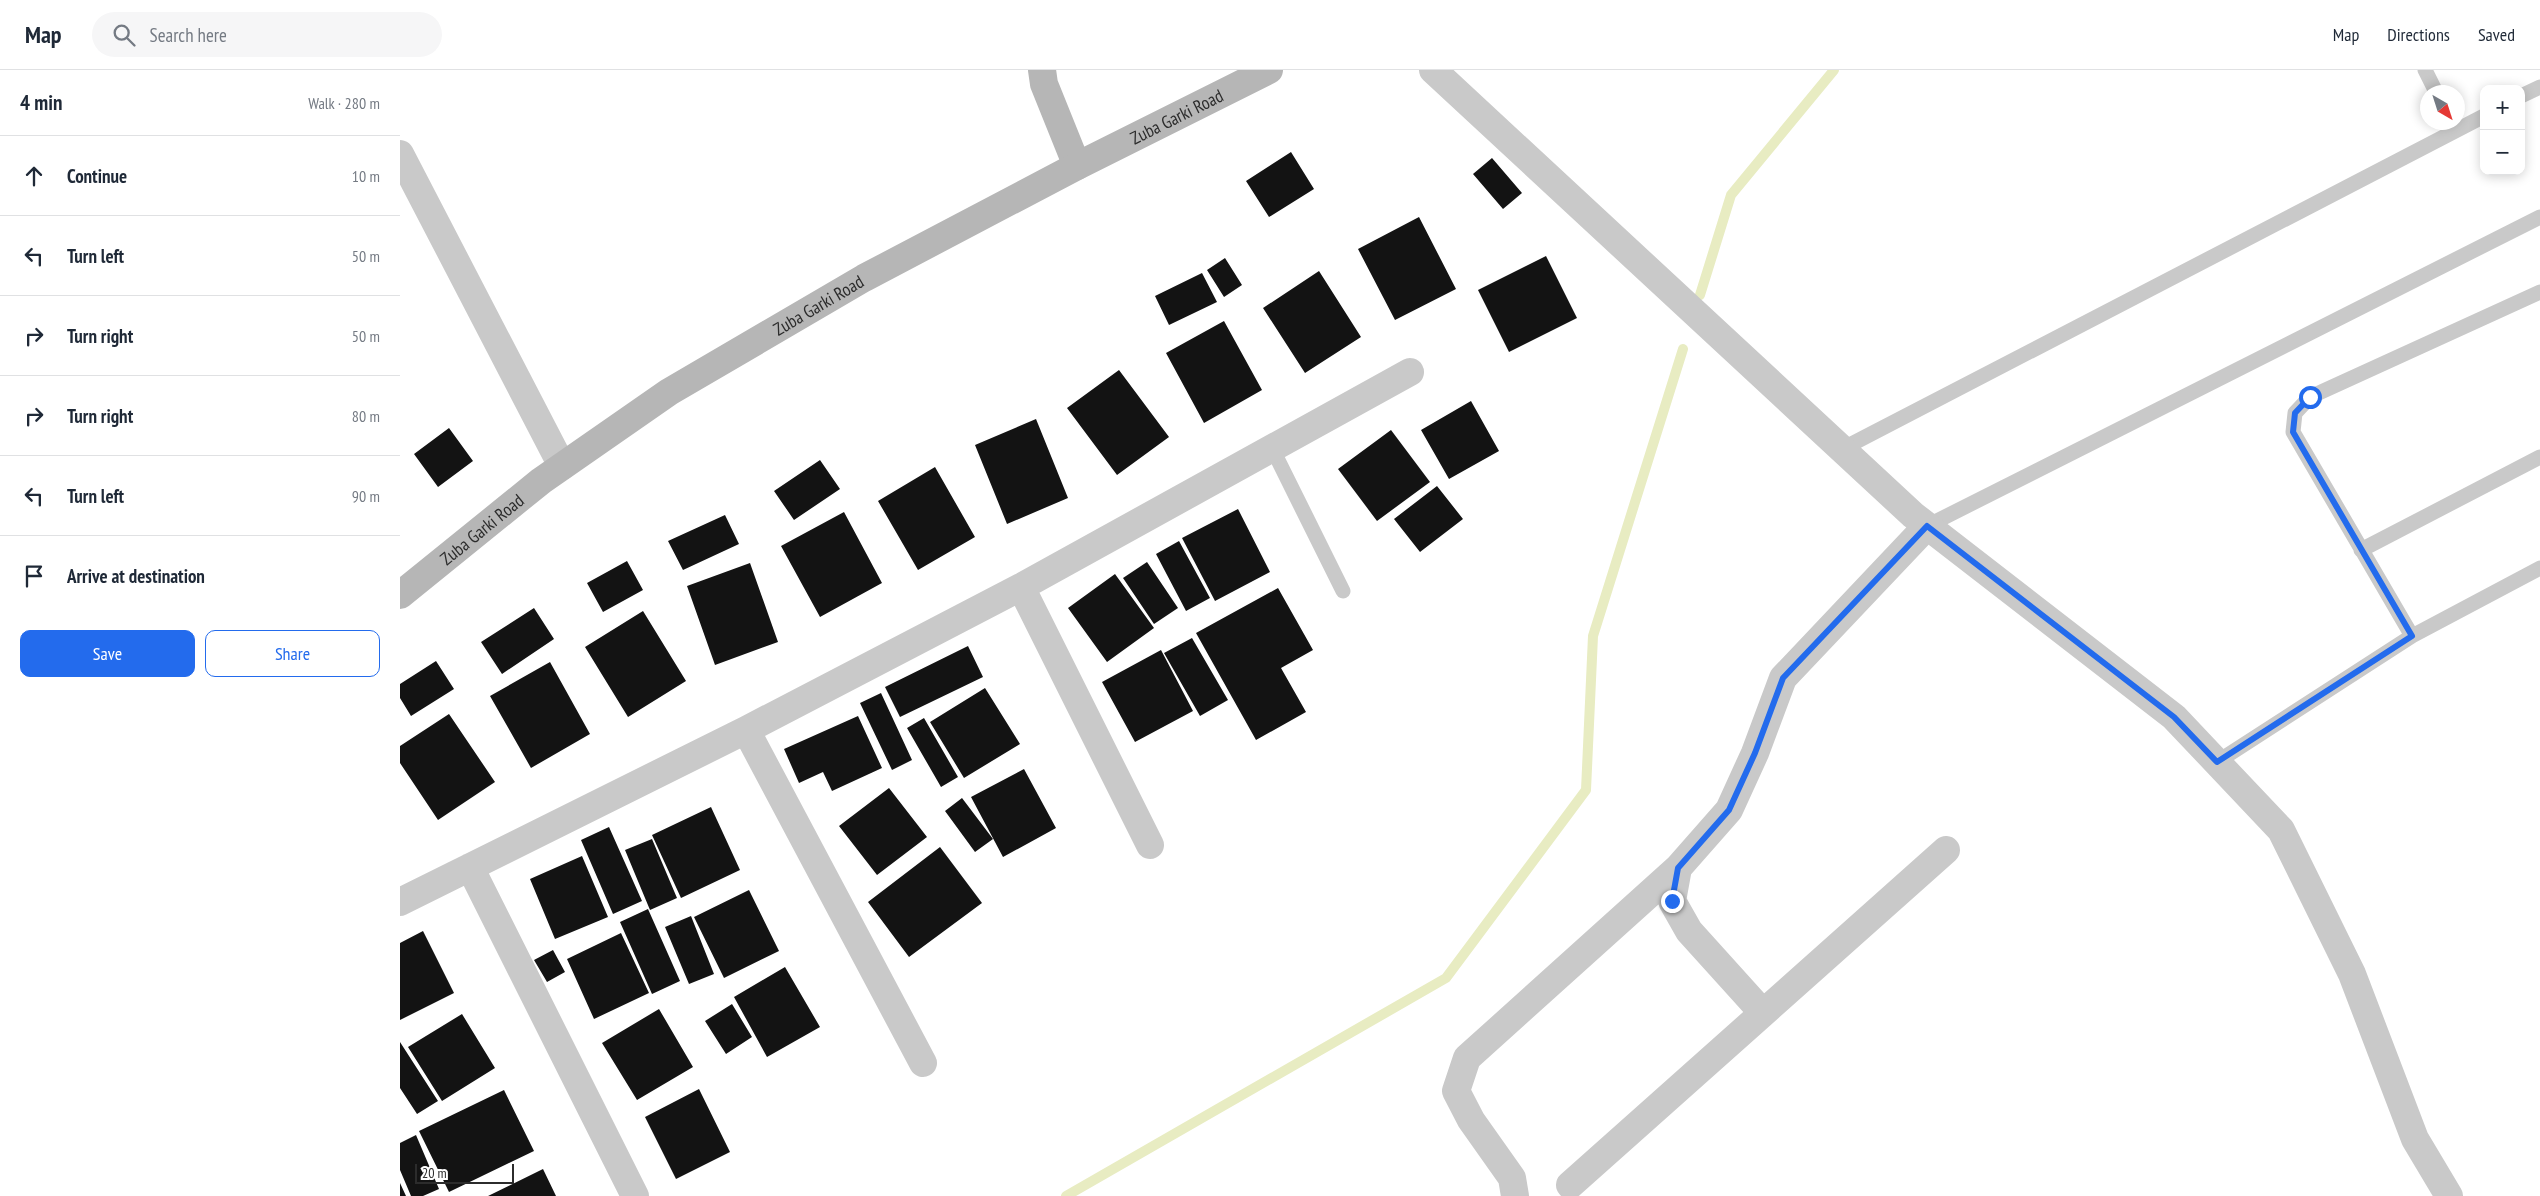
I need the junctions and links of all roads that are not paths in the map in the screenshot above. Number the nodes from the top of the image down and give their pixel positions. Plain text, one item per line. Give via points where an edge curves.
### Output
1 (1042, 70) edge
2 (1270, 70) edge
3 (1432, 70) edge
4 (2425, 70) edge
5 (2432, 85) edge
6 (2540, 87) edge
7 (2525, 94) edge
8 (2480, 117) edge
9 (2465, 123) edge
10 (2446, 130) edge
11 (400, 154) edge
12 (1077, 166) junction
13 (2539, 220) edge
14 (2540, 292) edge
15 (1410, 372) dead end
16 (1272, 448) junction
17 (1842, 449) junction
18 (2540, 457) edge
19 (562, 466) junction
20 (1927, 526) junction
21 (2361, 550) junction
22 (2540, 568) edge
23 (1021, 587) junction
24 (1343, 591) dead end
25 (400, 595) edge
26 (2412, 636) junction
27 (746, 730) junction
28 (2217, 762) junction
29 (1150, 846) dead end
30 (1946, 850) dead end
31 (470, 867) junction
32 (1678, 868) junction
33 (400, 902) edge
34 (1763, 1013) junction
35 (923, 1063) dead end
36 (1570, 1185) dead end
37 (635, 1196) edge
38 (1515, 1196) edge
39 (2449, 1196) edge

1 - 12 main road via 1044,84
2 - 12 main road, Zuba Garki Road
3 - 17 street
4 - 5 lane
6 - 7 lane
8 - 9 lane
10 - 17 lane
11 - 19 street
12 - 19 main road, Zuba Garki Road via 855,283 669,392
13 - 20 lane
14 - 21 lane via 2310,397 2295,413 2293,432
15 - 16 street
16 - 23 street
16 - 24 lane
17 - 20 street
18 - 21 lane
19 - 25 main road, Zuba Garki Road
20 - 28 street via 2174,717
20 - 32 street via 1783,678 1729,810
21 - 26 lane
22 - 26 lane
23 - 27 street
23 - 29 street
26 - 28 lane
27 - 31 street
27 - 35 street
28 - 39 street via 2281,830 2352,974 2414,1139
30 - 34 street
31 - 33 street
31 - 37 street
32 - 34 street via 1672,901 1689,931
32 - 38 street via 1467,1058 1456,1091 1471,1120 1512,1178
34 - 36 street

